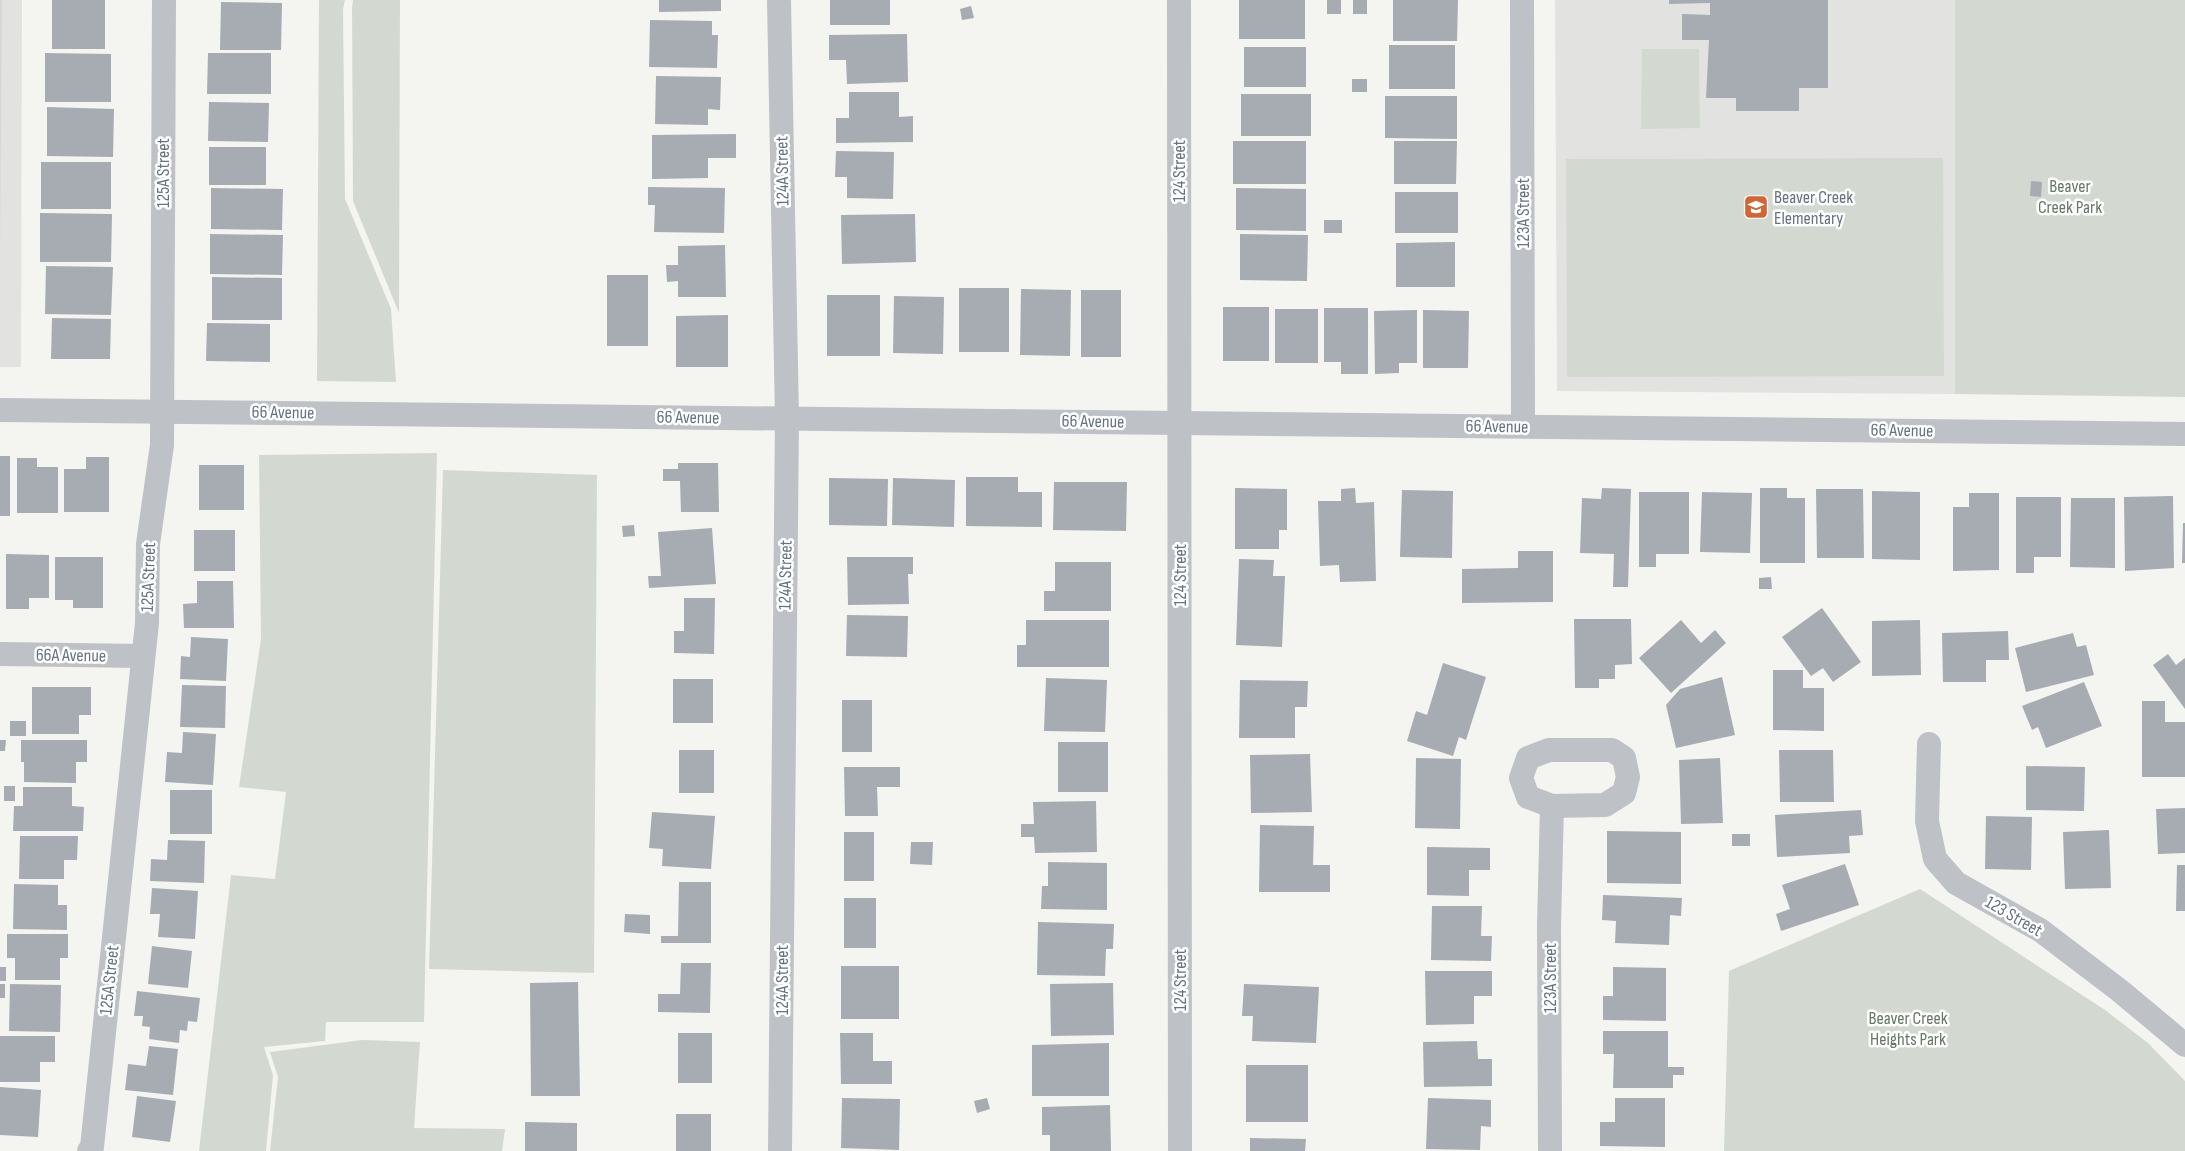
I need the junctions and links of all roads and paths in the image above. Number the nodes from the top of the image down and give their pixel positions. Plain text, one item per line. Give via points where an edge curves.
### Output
1 (164, 0) edge
2 (779, 0) edge
3 (1179, 0) edge
4 (1522, 0) edge
5 (0, 410) edge
6 (162, 411) junction
7 (787, 418) junction
8 (1180, 422) junction
9 (1523, 426) junction
10 (2185, 434) edge
11 (0, 654) edge
12 (143, 656) junction
13 (1929, 744) dead end
14 (1552, 806) dead end
15 (2185, 1044) edge
16 (89, 1151) edge
17 (780, 1151) edge
18 (1180, 1151) edge
19 (1550, 1151) edge

1 - 6 street, 125A Street
2 - 7 street, 124A Street
3 - 8 street, 124 Street
4 - 9 street, 123A Street
5 - 6 street, 66 Avenue
6 - 7 street, 66 Avenue
6 - 12 street, 125A Street via 162,445 148,544 147,623
7 - 8 street, 66 Avenue
7 - 17 street, 124A Street
8 - 9 street, 66 Avenue
8 - 18 street, 124 Street
9 - 10 street, 66 Avenue
11 - 12 street, 66A Avenue
12 - 16 street, 125A Street via 92,1147
13 - 15 street, 123 Street via 1927,821 1935,860 1956,883 2040,930
14 - 19 street, 123A Street

